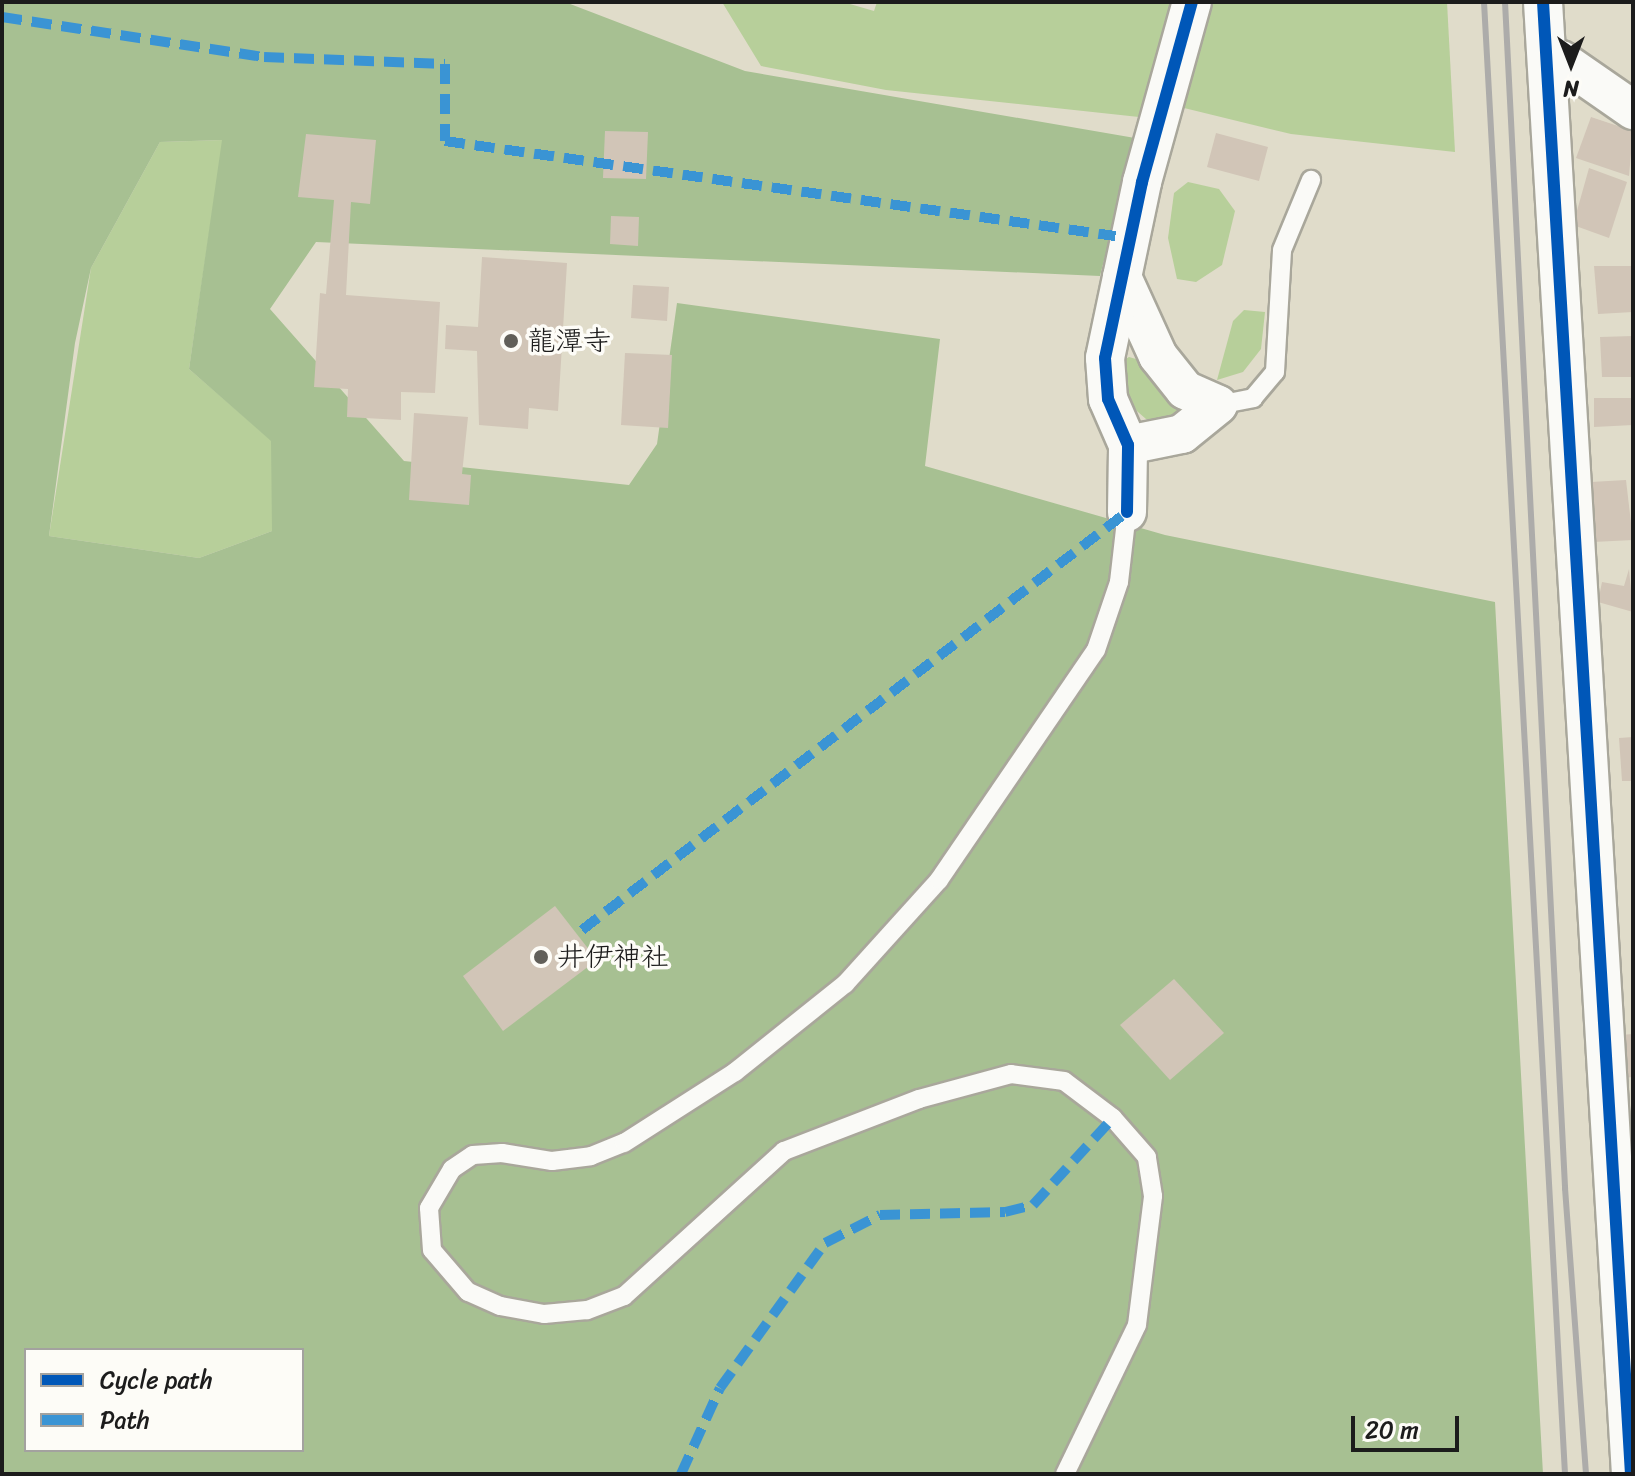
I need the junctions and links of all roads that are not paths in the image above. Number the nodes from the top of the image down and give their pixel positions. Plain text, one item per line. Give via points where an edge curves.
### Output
1 (1192, 2) edge
2 (1543, 2) edge
3 (1547, 60) junction
4 (1633, 110) edge
5 (1311, 180) dead end
6 (1122, 277) junction
7 (1218, 405) junction
8 (1128, 445) junction
9 (1127, 512) joint
10 (1626, 1326) edge
11 (1065, 1474) edge
12 (1631, 1474) edge

1 - 6 street
2 - 3 street
3 - 4 street via 1561,60
3 - 10 street
5 - 7 lane via 1282,250 1275,372 1253,398
6 - 7 street via 1158,356 1185,390
6 - 8 street via 1105,358 1108,399
7 - 8 street via 1182,434
8 - 9 street
9 - 11 lane via 1119,582 1096,650 939,880 845,984 735,1072 624,1143 591,1156 552,1161 502,1153 473,1155 452,1169 429,1208 432,1250 468,1292 500,1306 544,1314 587,1310 624,1296 784,1151 919,1099 1011,1074 1064,1081 1113,1118 1147,1157 1153,1196 1137,1325
10 - 12 street

